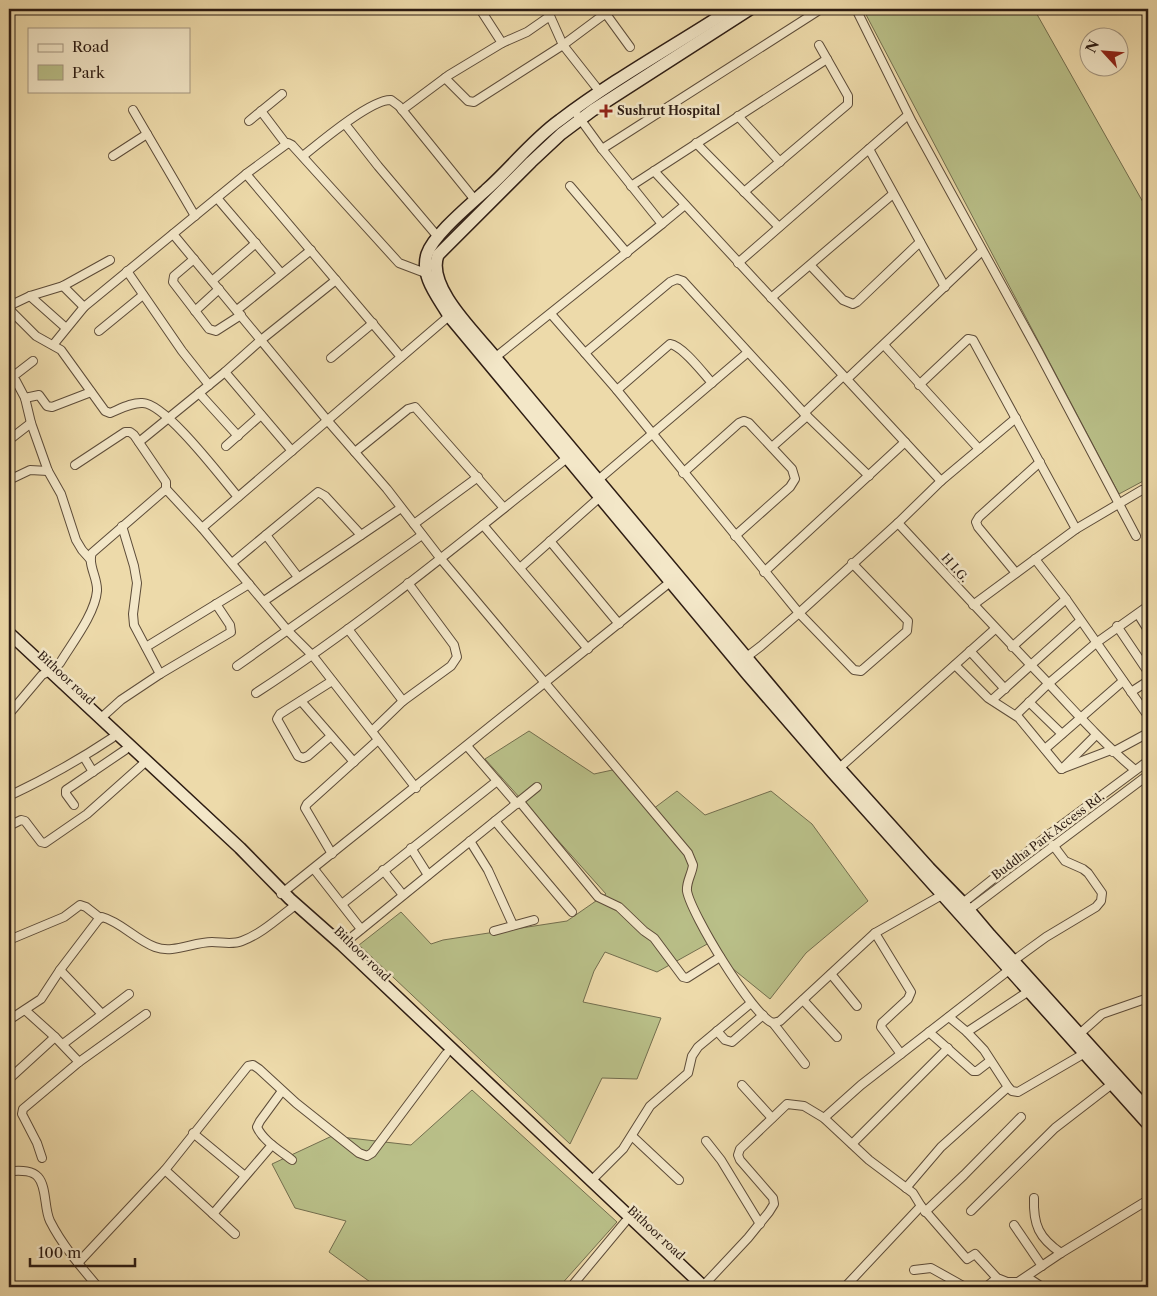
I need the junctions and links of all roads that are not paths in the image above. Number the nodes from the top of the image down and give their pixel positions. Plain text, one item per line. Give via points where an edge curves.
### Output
1 (480, 9) edge
2 (545, 9) edge
3 (598, 9) edge
4 (613, 9) edge
5 (731, 9) edge
6 (750, 9) edge
7 (821, 9) edge
8 (856, 9) edge
9 (1144, 9) edge
10 (604, 15) junction
11 (550, 16) junction
12 (1148, 18) edge
13 (502, 43) junction
14 (563, 45) junction
15 (819, 45) dead end
16 (630, 47) dead end
17 (827, 59) junction
18 (445, 78) junction
19 (600, 92) junction
20 (282, 94) dead end
21 (133, 110) dead end
22 (402, 110) junction
23 (574, 110) junction
24 (261, 112) junction
25 (908, 115) junction
26 (738, 116) junction
27 (581, 120) junction
28 (249, 121) dead end
29 (346, 124) junction
30 (147, 134) junction
31 (696, 143) junction
32 (286, 144) junction
33 (602, 149) junction
34 (869, 149) junction
35 (113, 156) dead end
36 (303, 156) junction
37 (780, 162) junction
38 (654, 171) junction
39 (246, 174) junction
40 (570, 186) dead end
41 (631, 186) junction
42 (744, 192) junction
43 (893, 194) junction
44 (217, 198) junction
45 (475, 200) junction
46 (685, 205) junction
47 (195, 216) junction
48 (662, 224) junction
49 (779, 228) junction
50 (173, 234) junction
51 (438, 236) junction
52 (920, 242) junction
53 (256, 243) junction
54 (311, 250) junction
55 (982, 251) junction
56 (627, 253) junction
57 (194, 259) junction
58 (110, 260) dead end
59 (738, 262) junction
60 (811, 266) junction
61 (128, 271) junction
62 (281, 273) junction
63 (426, 273) junction
64 (438, 276) junction
65 (336, 280) junction
66 (212, 281) junction
67 (63, 286) junction
68 (945, 287) junction
69 (219, 289) junction
70 (143, 295) junction
71 (30, 296) junction
72 (771, 298) junction
73 (84, 307) junction
74 (195, 311) junction
75 (239, 313) junction
76 (551, 314) junction
77 (449, 316) junction
78 (373, 323) junction
79 (66, 328) junction
80 (99, 332) dead end
81 (261, 340) junction
82 (53, 345) junction
83 (884, 345) junction
84 (586, 353) junction
85 (747, 353) junction
86 (401, 357) junction
87 (331, 358) dead end
88 (492, 360) junction
89 (33, 362) dead end
90 (224, 372) junction
91 (845, 377) junction
92 (10, 378) edge
93 (712, 383) junction
94 (919, 384) junction
95 (209, 385) junction
96 (617, 390) junction
97 (91, 392) junction
98 (199, 394) junction
99 (25, 398) junction
100 (261, 415) junction
101 (805, 415) junction
102 (170, 418) junction
103 (1016, 418) junction
104 (327, 420) junction
105 (31, 423) junction
106 (652, 434) junction
107 (238, 436) junction
108 (9, 440) edge
109 (139, 442) junction
110 (905, 442) junction
111 (226, 446) dead end
112 (772, 447) junction
113 (979, 449) junction
114 (292, 451) junction
115 (354, 452) junction
116 (567, 458) junction
117 (1040, 462) junction
118 (74, 465) dead end
119 (48, 471) junction
120 (683, 472) junction
121 (869, 476) junction
122 (478, 477) junction
123 (9, 480) edge
124 (598, 480) junction
125 (941, 481) junction
126 (166, 489) junction
127 (1148, 489) edge
128 (238, 497) junction
129 (600, 497) junction
130 (1118, 504) junction
131 (401, 508) junction
132 (504, 508) junction
133 (898, 523) junction
134 (414, 524) junction
135 (483, 525) junction
136 (122, 526) junction
137 (202, 528) junction
138 (1076, 529) junction
139 (266, 535) junction
140 (361, 535) junction
141 (422, 535) junction
142 (735, 536) junction
143 (1136, 536) dead end
144 (550, 541) junction
145 (90, 559) junction
146 (441, 559) junction
147 (1035, 559) junction
148 (232, 563) junction
149 (852, 563) junction
150 (520, 568) junction
151 (764, 572) junction
152 (1016, 573) junction
153 (298, 578) junction
154 (674, 579) junction
155 (408, 583) junction
156 (249, 584) junction
157 (1066, 599) junction
158 (264, 601) junction
159 (216, 604) junction
160 (973, 605) junction
161 (1148, 606) edge
162 (799, 613) junction
163 (1138, 614) junction
164 (1080, 621) junction
165 (619, 624) junction
166 (1117, 626) junction
167 (348, 629) junction
168 (995, 629) junction
169 (1148, 630) edge
170 (288, 631) junction
171 (9, 633) edge
172 (1096, 642) junction
173 (9, 644) edge
174 (146, 647) junction
175 (1012, 647) junction
176 (588, 649) junction
177 (970, 651) junction
178 (313, 656) junction
179 (742, 660) junction
180 (955, 664) junction
181 (237, 666) dead end
182 (1030, 666) junction
183 (1148, 672) edge
184 (45, 673) junction
185 (160, 674) junction
186 (332, 681) junction
187 (1123, 681) junction
188 (1148, 681) edge
189 (546, 683) junction
190 (1048, 684) junction
191 (1005, 688) junction
192 (1131, 692) junction
193 (256, 693) dead end
194 (992, 700) junction
195 (301, 701) junction
196 (403, 701) junction
197 (1029, 702) junction
198 (9, 714) edge
199 (1016, 715) junction
200 (1148, 716) edge
201 (100, 718) junction
202 (1080, 718) junction
203 (372, 731) junction
204 (1148, 733) edge
205 (1062, 734) junction
206 (1096, 735) junction
207 (331, 736) junction
208 (112, 738) junction
209 (378, 740) junction
210 (467, 746) junction
211 (125, 750) junction
212 (1045, 750) junction
213 (1112, 751) junction
214 (84, 757) junction
215 (1148, 761) edge
216 (354, 762) junction
217 (142, 765) junction
218 (1061, 769) junction
219 (1135, 770) junction
220 (836, 771) junction
221 (93, 772) junction
222 (1148, 775) edge
223 (497, 781) junction
224 (537, 787) dead end
225 (416, 788) junction
226 (9, 796) edge
227 (518, 803) junction
228 (74, 805) dead end
229 (495, 821) junction
230 (9, 826) edge
231 (470, 842) junction
232 (1053, 845) junction
233 (410, 848) junction
234 (332, 854) junction
235 (314, 869) junction
236 (383, 870) junction
237 (428, 875) junction
238 (282, 894) junction
239 (403, 895) junction
240 (942, 895) junction
241 (342, 904) junction
242 (293, 907) junction
243 (962, 910) junction
244 (572, 912) dead end
245 (100, 918) junction
246 (534, 920) dead end
247 (513, 925) junction
248 (361, 929) junction
249 (494, 931) dead end
250 (875, 933) junction
251 (9, 940) edge
252 (342, 945) junction
253 (720, 957) junction
254 (1011, 965) junction
255 (60, 970) junction
256 (832, 974) junction
257 (1029, 991) junction
258 (128, 994) dead end
259 (1148, 998) edge
260 (803, 1000) junction
261 (751, 1003) junction
262 (857, 1006) dead end
263 (25, 1010) junction
264 (101, 1014) junction
265 (146, 1014) dead end
266 (763, 1016) junction
267 (949, 1017) junction
268 (9, 1020) edge
269 (773, 1022) junction
270 (717, 1031) junction
271 (930, 1032) junction
272 (967, 1032) junction
273 (55, 1037) junction
274 (837, 1037) dead end
275 (1076, 1037) junction
276 (62, 1044) junction
277 (948, 1048) junction
278 (446, 1054) junction
279 (900, 1054) junction
280 (1085, 1054) junction
281 (990, 1061) junction
282 (79, 1062) junction
283 (806, 1064) dead end
284 (9, 1079) edge
285 (1112, 1084) junction
286 (742, 1085) dead end
287 (1008, 1087) junction
288 (282, 1091) junction
289 (1148, 1110) edge
290 (1021, 1117) dead end
291 (772, 1118) junction
292 (824, 1118) junction
293 (1148, 1124) edge
294 (193, 1133) junction
295 (632, 1136) junction
296 (706, 1141) dead end
297 (272, 1144) junction
298 (852, 1144) junction
299 (42, 1158) dead end
300 (292, 1160) dead end
301 (165, 1170) junction
302 (9, 1171) edge
303 (245, 1176) junction
304 (679, 1180) dead end
305 (591, 1181) junction
306 (906, 1188) junction
307 (1034, 1198) dead end
308 (1148, 1200) edge
309 (923, 1209) junction
310 (971, 1211) dead end
311 (213, 1214) junction
312 (626, 1222) junction
313 (760, 1224) junction
314 (1014, 1225) dead end
315 (235, 1234) dead end
316 (1062, 1253) junction
317 (78, 1263) junction
318 (1042, 1266) junction
319 (914, 1270) dead end
320 (1027, 1277) junction
321 (997, 1278) junction
322 (98, 1287) edge
323 (571, 1287) edge
324 (701, 1287) edge
325 (845, 1287) edge
326 (966, 1287) edge
327 (986, 1287) edge
328 (1042, 1287) edge

1 - 13 street
2 - 11 street
3 - 10 street
4 - 10 street
5 - 19 street
6 - 27 street
7 - 33 street
8 - 25 street
9 - 12 street
10 - 14 street
10 - 16 street
11 - 13 street via 527,32
11 - 14 street
13 - 18 street
14 - 18 street via 474,102 468,101
14 - 19 street
15 - 17 street
17 - 26 street
17 - 37 street via 848,96 848,104
18 - 22 street
19 - 23 street
20 - 24 street
21 - 30 street
22 - 29 street via 395,102 379,102
22 - 45 street
23 - 27 street
23 - 45 street via 550,128
24 - 28 street
24 - 32 street
25 - 34 street
25 - 55 street
26 - 31 street
26 - 37 street
27 - 33 street
27 - 64 street via 548,146 444,248 436,261
29 - 36 street
29 - 51 street
30 - 35 street
30 - 47 street
31 - 38 street
31 - 42 street
32 - 36 street via 292,145
32 - 39 street
33 - 41 street
34 - 43 street
34 - 49 street
36 - 63 street via 399,264
37 - 42 street
38 - 41 street
38 - 46 street
39 - 44 street
39 - 54 street
40 - 56 street
41 - 48 street
42 - 49 street
43 - 52 street
43 - 60 street
44 - 47 street
44 - 53 street
45 - 51 street
46 - 48 street
46 - 59 street
47 - 50 street
48 - 56 street
49 - 59 street
50 - 57 street
50 - 61 street
51 - 63 street via 427,254
52 - 60 street via 853,304 843,300
52 - 68 street
53 - 62 street
53 - 66 street
54 - 62 street
54 - 65 street
55 - 68 street
55 - 130 street
56 - 76 street
57 - 66 street
57 - 74 street via 173,280
58 - 67 street
59 - 72 street
60 - 72 street
61 - 70 street
61 - 73 street
62 - 75 street
63 - 64 street
63 - 77 street
64 - 88 street via 446,294
65 - 78 street
65 - 81 street
66 - 69 street
67 - 71 street
67 - 73 street
68 - 83 street
69 - 74 street
69 - 75 street
70 - 80 street
70 - 95 street
71 - 79 street
71 - 82 street via 10,308 36,336
72 - 91 street
73 - 79 street
74 - 75 street via 213,331
75 - 81 street
76 - 84 street
76 - 88 street
77 - 86 street
77 - 88 street
78 - 86 street
78 - 87 street
79 - 82 street
81 - 90 street
81 - 104 street
82 - 97 street via 64,354
83 - 91 street
83 - 94 street
84 - 85 street via 674,279 683,282
84 - 96 street
85 - 93 street
85 - 101 street
86 - 104 street
88 - 116 street
88 - 124 street
89 - 92 street
90 - 95 street
90 - 100 street
91 - 101 street
91 - 110 street
92 - 99 street via 18,383
93 - 96 street via 680,349 670,344
93 - 106 street
94 - 103 street via 971,339 977,344
94 - 113 street
95 - 98 street
96 - 106 street
97 - 99 street via 52,408 38,395
97 - 102 street via 107,412 144,403
98 - 102 street
98 - 107 street
99 - 105 street
100 - 107 street
100 - 114 street
101 - 112 street
101 - 121 street
102 - 109 street
102 - 128 street
103 - 113 street
103 - 117 street
104 - 114 street
104 - 115 street
105 - 108 street
105 - 119 street
106 - 120 street
106 - 124 street
107 - 111 street
109 - 118 street via 132,433 126,432
109 - 126 street via 166,482
110 - 121 street
110 - 125 street
112 - 120 street via 749,423 742,422
112 - 142 street via 792,469 795,481
113 - 125 street
114 - 128 street
115 - 122 street via 408,409 415,407
115 - 131 street
116 - 129 street
116 - 132 street
117 - 138 street
117 - 152 street via 976,522
119 - 123 street via 30,470
119 - 145 street via 61,494 78,543
120 - 142 street
121 - 151 street
122 - 132 street
122 - 134 street
124 - 154 street
125 - 133 street
126 - 136 street
126 - 137 street
127 - 130 street
128 - 137 street
129 - 144 street
129 - 154 street
130 - 138 street
130 - 143 street
131 - 134 street
131 - 140 street
132 - 135 street
133 - 149 street
133 - 160 street, H I.G.
134 - 141 street
135 - 146 street
135 - 150 street
136 - 145 street via 94,550
136 - 174 street via 138,583 134,625
137 - 148 street
138 - 147 street
139 - 140 street via 318,492 326,496
139 - 148 street
139 - 153 street
140 - 153 street
141 - 146 street
141 - 170 street
142 - 151 street
144 - 150 street
144 - 165 street
145 - 184 street via 97,583 95,601 60,663
146 - 155 street
146 - 189 street
147 - 152 street
147 - 157 street
148 - 156 street
149 - 162 street
149 - 162 street via 904,616 908,621 907,631 857,671
150 - 176 street
151 - 162 street
152 - 160 street
153 - 158 street
154 - 165 street
154 - 179 street
155 - 167 street
155 - 196 street via 454,644 457,657 452,666
156 - 158 street
156 - 159 street
157 - 164 street
157 - 175 street
158 - 170 street
159 - 174 street
159 - 185 street via 231,632
160 - 168 street, H I.G.
161 - 163 street
162 - 179 street
163 - 166 street
163 - 169 street
164 - 172 street
164 - 182 street
165 - 176 street
166 - 172 street
166 - 183 street
167 - 178 street
167 - 196 street
168 - 175 street, H I.G.
168 - 177 street
170 - 178 street
170 - 181 street
171 - 184 street
172 - 187 street
172 - 190 street
173 - 184 street, Bithoor road
174 - 185 street
175 - 182 street, H I.G.
176 - 189 street
177 - 180 street
177 - 191 street
178 - 186 street
178 - 193 street
179 - 220 street
180 - 194 street
180 - 220 street
182 - 190 street, H I.G.
182 - 191 street
184 - 198 street
184 - 201 street
184 - 208 street, Bithoor road
185 - 201 street
186 - 195 street
186 - 203 street
187 - 192 street
187 - 202 street
188 - 192 street
189 - 210 street
189 - 253 street via 692,860 693,870 687,891
190 - 197 street
190 - 202 street, H I.G.
191 - 194 street
192 - 200 street
194 - 199 street
195 - 207 street
195 - 207 street via 277,719 298,756 305,758
196 - 203 street
197 - 199 street
197 - 205 street
199 - 212 street
201 - 238 street via 240,848
202 - 205 street
202 - 206 street, H I.G.
203 - 209 street
204 - 213 street
205 - 212 street
206 - 213 street, H I.G.
206 - 218 street
207 - 216 street
208 - 211 street, Bithoor road
208 - 214 street
209 - 216 street
209 - 225 street
210 - 223 street
210 - 225 street
211 - 217 street, Bithoor road
211 - 221 street
212 - 218 street
213 - 218 street
213 - 219 street, H I.G.
214 - 221 street
214 - 226 street
215 - 219 street, Buddha Park Access Rd.
216 - 234 street via 305,808
217 - 230 street via 87,814 45,843 25,821
217 - 238 street, Bithoor road
219 - 243 street, Buddha Park Access Rd. via 1051,833
220 - 240 street
220 - 243 street via 929,868
221 - 228 street via 66,791
222 - 232 street, Buddha Park Access Rd.
223 - 227 street
223 - 233 street
224 - 227 street
225 - 234 street
227 - 229 street
227 - 253 street via 598,898 619,907 654,938 683,977 687,978
229 - 231 street
229 - 244 street
231 - 237 street
231 - 247 street via 488,870
232 - 243 street, Buddha Park Access Rd.
232 - 254 street via 1065,861 1088,873 1102,893 1102,901 1046,937
233 - 236 street
233 - 237 street
234 - 235 street
235 - 238 street
235 - 241 street
236 - 239 street
236 - 241 street
237 - 239 street
238 - 242 street, Bithoor road
238 - 252 street
239 - 248 street
240 - 243 street
240 - 250 street
241 - 248 street
242 - 245 street via 241,942 206,942 171,949 157,948
242 - 278 street, Bithoor road
243 - 254 street
245 - 251 street via 80,905 64,917
245 - 255 street
246 - 247 street
247 - 249 street
248 - 252 street
250 - 256 street
250 - 279 street via 911,992 881,1027
252 - 305 street
253 - 261 street
254 - 257 street
254 - 267 street
254 - 275 street
255 - 263 street via 40,1000
255 - 264 street
256 - 260 street
256 - 262 street
257 - 272 street
257 - 275 street
258 - 264 street
259 - 275 street via 1102,1014
260 - 269 street via 780,1021
260 - 274 street
261 - 266 street
261 - 270 street
263 - 268 street
263 - 273 street
264 - 276 street
265 - 282 street
266 - 269 street
266 - 270 street via 732,1042 725,1040
267 - 271 street
267 - 272 street
269 - 283 street
270 - 295 street via 694,1052 688,1073 646,1110
271 - 277 street
271 - 279 street
272 - 281 street
273 - 276 street
273 - 284 street
275 - 280 street
275 - 289 street
276 - 282 street
277 - 281 street via 974,1072
277 - 298 street
278 - 288 street via 372,1154 367,1156
278 - 312 street, Bithoor road
279 - 292 street
280 - 285 street
280 - 287 street via 1018,1092
281 - 287 street
282 - 299 street via 22,1111
285 - 293 street
285 - 310 street via 1055,1128
286 - 291 street
287 - 306 street via 941,1147
288 - 294 street via 255,1066 248,1066
288 - 297 street via 257,1127
290 - 309 street via 964,1175
291 - 292 street via 783,1106 791,1103 809,1108
291 - 313 street via 740,1149 738,1155 774,1201
292 - 298 street
294 - 301 street
294 - 303 street
295 - 304 street
295 - 305 street
296 - 313 street
297 - 300 street
297 - 303 street
298 - 306 street
301 - 311 street
301 - 317 street
302 - 317 street via 28,1172 40,1179 50,1220
303 - 311 street
305 - 324 street
306 - 309 street via 916,1196
307 - 316 street via 1034,1218 1039,1231 1045,1241
308 - 316 street
309 - 321 street via 966,1259 974,1254
309 - 325 street
311 - 315 street
312 - 323 street
312 - 324 street, Bithoor road
313 - 324 street
314 - 318 street
316 - 318 street
317 - 322 street
318 - 320 street
319 - 326 street via 931,1268
320 - 321 street via 1013,1283
320 - 328 street
321 - 327 street

